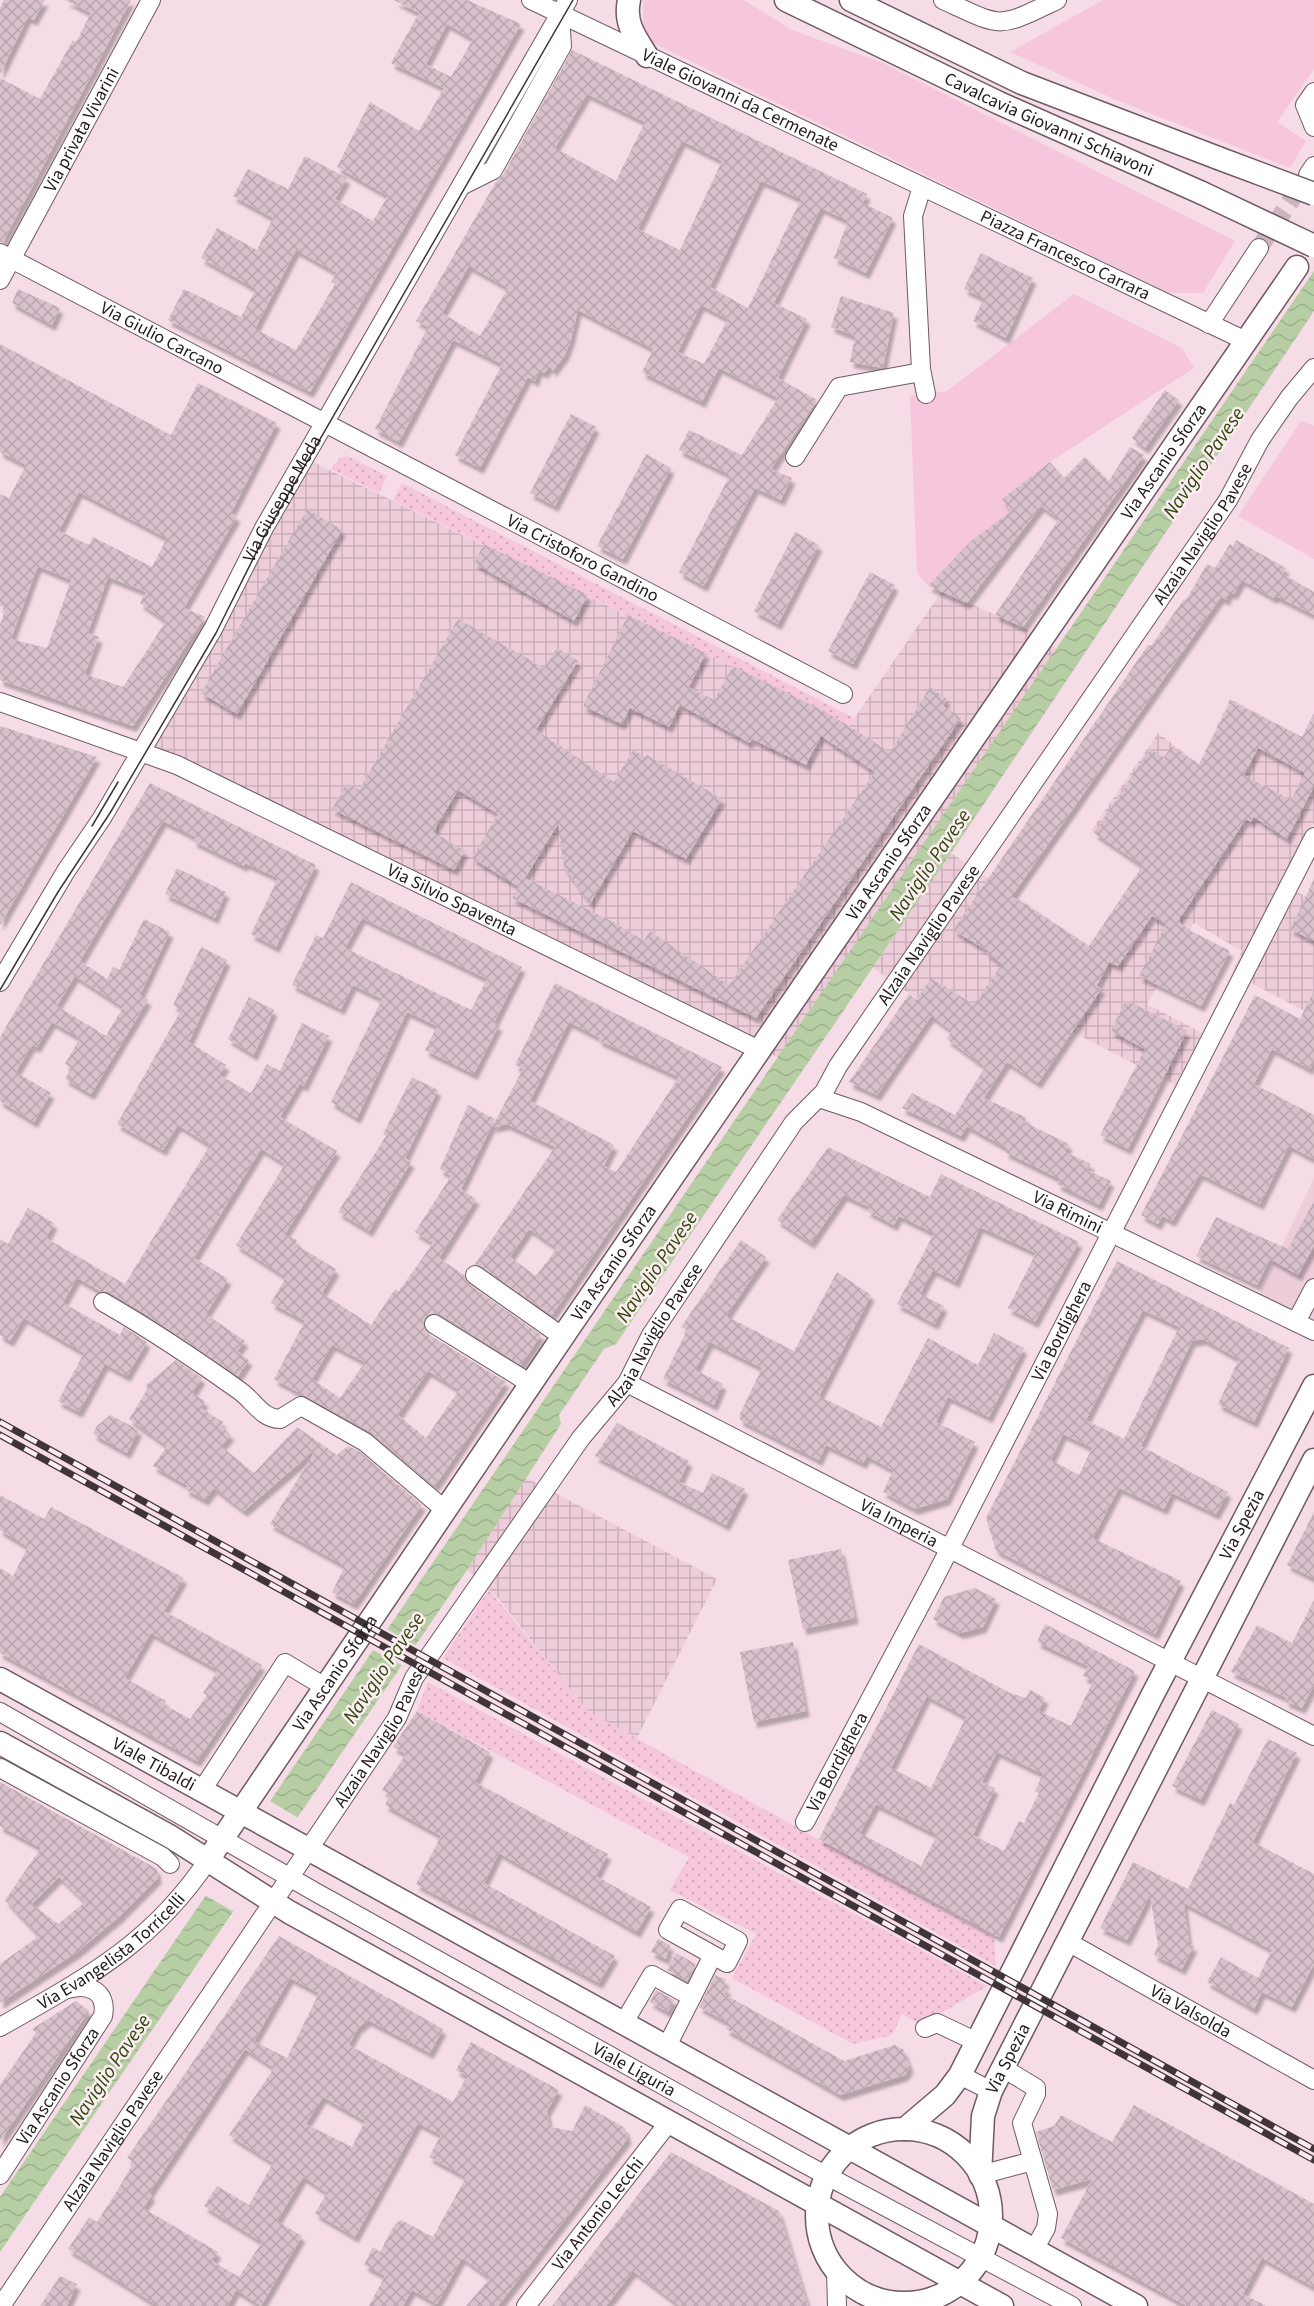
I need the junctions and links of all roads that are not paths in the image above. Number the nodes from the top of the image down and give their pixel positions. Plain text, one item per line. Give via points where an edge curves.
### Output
1 (151, 0) edge
2 (531, 0) edge
3 (629, 0) edge
4 (851, 0) edge
5 (943, 0) edge
6 (1057, 0) edge
7 (791, 4) edge
8 (563, 7) edge
9 (647, 56) junction
10 (1314, 92) edge
11 (1314, 127) edge
12 (1312, 178) edge
13 (922, 187) junction
14 (1314, 246) edge
15 (1259, 248) tunnel mouth
16 (5, 256) edge
17 (1297, 267) dead end
18 (0, 280) edge
19 (1209, 324) junction
20 (1246, 342) junction
21 (1314, 369) edge
22 (921, 372) junction
23 (926, 393) dead end
24 (324, 423) junction
25 (795, 457) dead end
26 (843, 694) dead end
27 (0, 702) edge
28 (142, 751) junction
29 (1314, 837) edge
30 (0, 982) edge
31 (759, 1050) junction
32 (819, 1098) junction
33 (1111, 1233) junction
34 (475, 1275) dead end
35 (1314, 1288) edge
36 (103, 1302) dead end
37 (1296, 1322) junction
38 (434, 1324) dead end
39 (1314, 1331) edge
40 (563, 1337) junction
41 (627, 1383) junction
42 (531, 1384) junction
43 (1314, 1386) edge
44 (1314, 1460) edge
45 (445, 1510) junction
46 (949, 1549) junction
47 (1170, 1662) junction
48 (0, 1679) edge
49 (1203, 1680) junction
50 (325, 1687) junction
51 (0, 1712) edge
52 (1314, 1736) edge
53 (0, 1743) edge
54 (0, 1768) edge
55 (202, 1790) junction
56 (247, 1815) junction
57 (805, 1822) dead end
58 (229, 1842) junction
59 (301, 1845) junction
60 (170, 1864) dead end
61 (214, 1864) junction
62 (282, 1873) junction
63 (266, 1897) junction
64 (1068, 1941) junction
65 (713, 1955) dead end
66 (65, 1990) junction
67 (692, 1997) junction
68 (623, 2024) junction
69 (0, 2027) edge
70 (925, 2028) dead end
71 (977, 2042) junction
72 (666, 2048) junction
73 (1003, 2068) junction
74 (960, 2075) junction
75 (1314, 2080) edge
76 (991, 2091) junction
77 (669, 2122) junction
78 (905, 2129) junction
79 (849, 2149) junction
80 (1033, 2162) junction
81 (0, 2175) edge
82 (827, 2175) junction
83 (980, 2175) junction
84 (817, 2204) junction
85 (990, 2227) junction
86 (1034, 2250) junction
87 (981, 2256) junction
88 (836, 2271) junction
89 (960, 2283) junction
90 (1065, 2302) edge
91 (903, 2305) edge
92 (1, 2306) edge
93 (526, 2306) edge
94 (837, 2306) edge
95 (1002, 2306) edge
96 (1136, 2306) edge

1 - 16 street, Via privata Vivarini
2 - 8 street, Viale Giovanni da Cermenate
3 - 9 main road via 627,18
4 - 12 main road, Cavalcavia Giovanni Schiavoni, bridge via 1016,81 1218,158
5 - 6 street via 997,24 1011,22
7 - 14 main road, Cavalcavia Giovanni Schiavoni, bridge
8 - 9 street, Viale Giovanni da Cermenate
8 - 24 street, Via Giuseppe Meda
9 - 13 street, Viale Giovanni da Cermenate
10 - 11 street via 1305,105
13 - 19 street, Piazza Francesco Carrara
13 - 22 street via 913,216
15 - 19 street
16 - 18 street, Via privata Vivarini
16 - 24 street, Via Giulio Carcano
17 - 20 main road
19 - 20 street, Piazza Francesco Carrara
20 - 31 main road, Via Ascanio Sforza
21 - 32 street, Alzaia Naviglio Pavese via 1278,415 1247,461 1228,500
22 - 23 street
22 - 25 street via 839,387
24 - 26 street, Via Cristoforo Gandino
24 - 28 street, Via Giuseppe Meda via 264,528 225,609
27 - 28 street, Via Silvio Spaventa
28 - 30 street, Via Giuseppe Meda
28 - 31 street, Via Silvio Spaventa
29 - 33 street, Via Bordighera
31 - 40 main road, Via Ascanio Sforza
32 - 33 street, Via Rimini via 861,1112
32 - 41 street, Alzaia Naviglio Pavese via 794,1122 651,1335
33 - 37 street, Via Rimini
33 - 46 street, Via Bordighera
34 - 40 street
35 - 37 street
36 - 45 street via 190,1355 245,1395 266,1416 280,1419 301,1406 356,1436
37 - 39 street, Via Rimini
38 - 42 street
40 - 42 main road, Via Ascanio Sforza
41 - 46 street, Via Imperia
41 - 59 street, Alzaia Naviglio Pavese via 581,1438 414,1678 397,1718
42 - 45 main road, Via Ascanio Sforza
43 - 47 main road, Via Spezia
44 - 49 main road, Via Spezia
45 - 50 main road, Via Ascanio Sforza
46 - 47 street, Via Imperia
46 - 57 street, Via Bordighera
47 - 49 street
47 - 71 main road, Via Spezia
48 - 55 main road, Viale Tibaldi
49 - 52 street
49 - 64 main road, Via Spezia
50 - 55 street via 285,1663
50 - 56 main road, Via Ascanio Sforza
51 - 58 street, Viale Tibaldi
53 - 61 main road
54 - 60 street
55 - 56 main road, Viale Tibaldi
56 - 58 main road, Via Ascanio Sforza
56 - 59 main road, Viale Tibaldi
58 - 61 main road, Via Ascanio Sforza
58 - 62 street, Viale Tibaldi
59 - 62 street, Alzaia Naviglio Pavese
59 - 68 main road, Viale Liguria
61 - 63 main road
61 - 66 street, Via Evangelista Torricelli via 120,1956
62 - 63 street, Alzaia Naviglio Pavese
62 - 82 street, Viale Liguria
63 - 77 main road, Viale Liguria
63 - 92 street, Alzaia Naviglio Pavese
64 - 73 main road, Via Spezia
64 - 75 street, Via Valsolda
65 - 67 street
66 - 69 street, Via Evangelista Torricelli
66 - 81 street, Via Ascanio Sforza via 83,1986 95,1990 103,2002 104,2014
67 - 68 street via 652,1975
67 - 72 street
68 - 72 main road, Viale Liguria
70 - 71 street via 937,2023
71 - 74 main road, Via Spezia
72 - 79 main road, Viale Liguria
73 - 76 main road, Via Spezia
73 - 80 street via 1036,2088 1022,2123
74 - 76 street, Via Spezia
74 - 78 main road via 945,2095
76 - 83 main road via 983,2116
77 - 84 main road, Viale Liguria
77 - 93 street, Via Antonio Lecchi
78 - 79 main road via 867,2136
78 - 83 main road via 948,2142 972,2162
79 - 82 main road
79 - 85 main road, Viale Liguria
80 - 83 street
80 - 86 street via 1048,2214 1046,2228
82 - 84 main road
82 - 87 street, Viale Liguria
83 - 85 main road via 990,2196
84 - 88 main road via 818,2233 826,2257
84 - 89 main road, Viale Liguria
85 - 86 main road, Viale Liguria
85 - 87 main road
86 - 96 main road
87 - 89 main road
87 - 90 street, Viale Liguria
88 - 91 main road via 852,2286 876,2299
88 - 94 street
89 - 91 main road via 935,2297
89 - 95 main road, Viale Liguria

